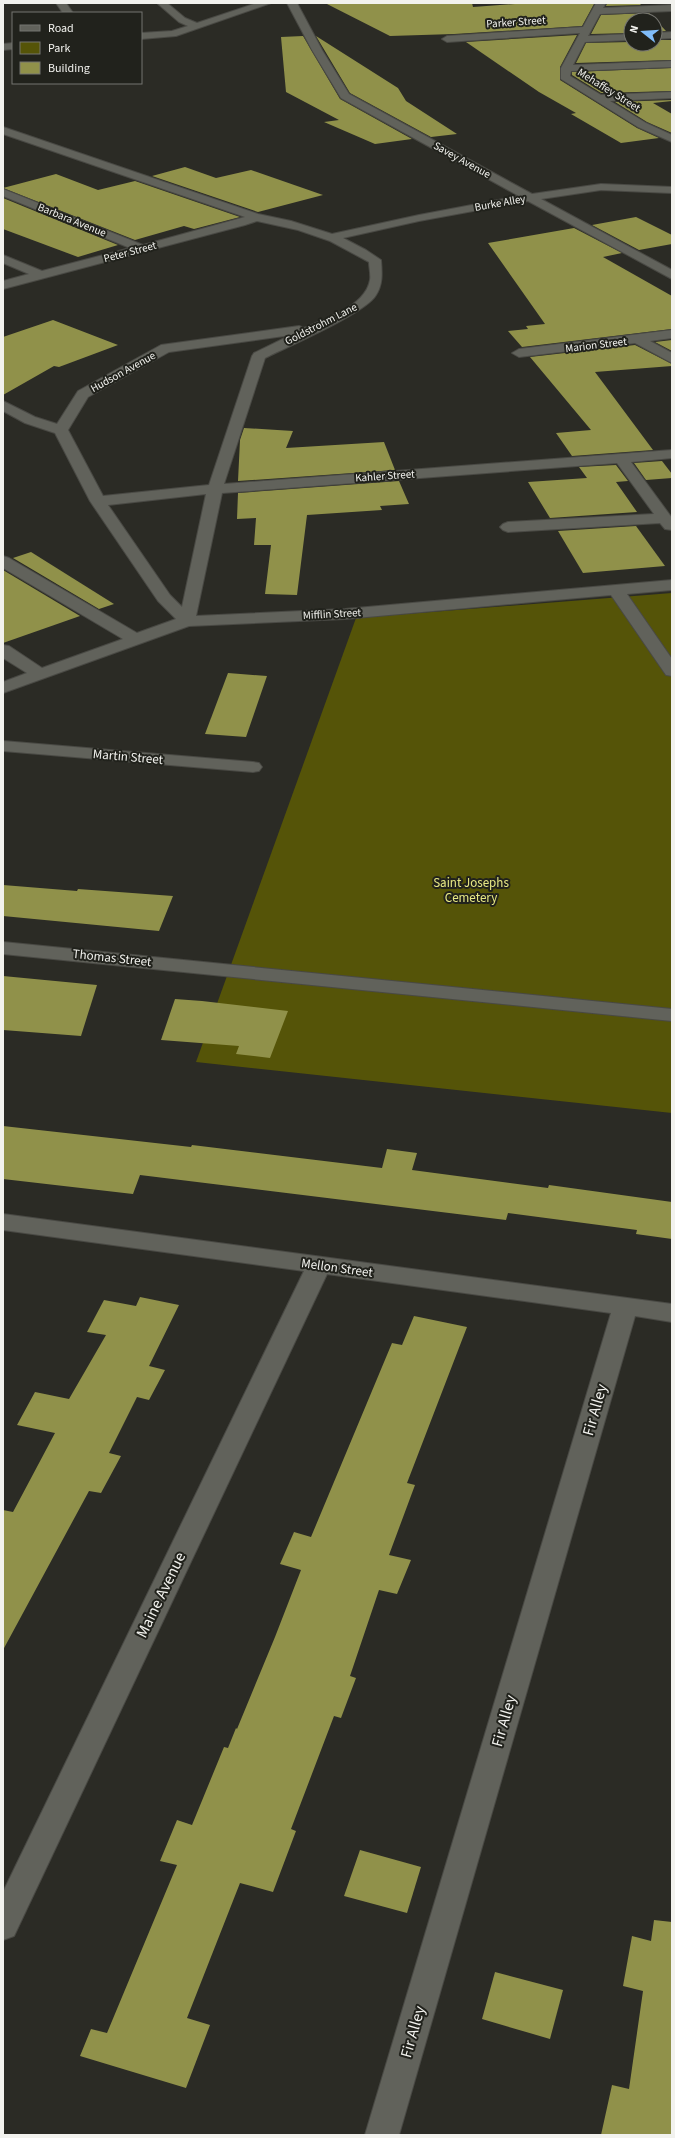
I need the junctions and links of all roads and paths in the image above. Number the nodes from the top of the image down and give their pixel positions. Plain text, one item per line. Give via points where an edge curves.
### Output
1 (61, 3) edge
2 (162, 3) edge
3 (266, 3) edge
4 (292, 3) edge
5 (599, 7) edge
6 (672, 8) edge
7 (67, 12) edge
8 (196, 26) junction
9 (584, 34) junction
10 (142, 36) edge
11 (623, 36) edge
12 (447, 39) dead end
13 (672, 64) edge
14 (566, 68) junction
15 (672, 95) edge
16 (599, 98) junction
17 (664, 124) dead end
18 (642, 125) junction
19 (3, 130) edge
20 (672, 139) edge
21 (672, 190) edge
22 (3, 192) edge
23 (531, 198) junction
24 (256, 216) junction
25 (329, 238) junction
26 (142, 249) junction
27 (3, 259) edge
28 (41, 275) junction
29 (672, 275) edge
30 (3, 285) edge
31 (314, 328) junction
32 (672, 334) edge
33 (640, 340) junction
34 (519, 353) dead end
35 (672, 359) edge
36 (3, 405) edge
37 (61, 430) junction
38 (672, 454) edge
39 (621, 458) junction
40 (216, 489) junction
41 (98, 501) junction
42 (668, 521) edge
43 (508, 527) dead end
44 (3, 561) edge
45 (672, 585) edge
46 (616, 590) junction
47 (188, 621) junction
48 (135, 639) junction
49 (3, 650) edge
50 (671, 669) edge
51 (39, 674) junction
52 (3, 688) edge
53 (3, 746) edge
54 (253, 767) dead end
55 (3, 948) edge
56 (672, 1015) edge
57 (5, 1225) edge
58 (319, 1265) junction
59 (625, 1307) junction
60 (672, 1314) edge
61 (3, 1926) edge
62 (382, 2135) edge

1 - 7 street
2 - 8 street via 182,20
3 - 8 street
4 - 23 street, Savey Avenue via 345,96
5 - 6 street
5 - 9 street, Mehaffey Street
8 - 10 street via 173,34
9 - 11 street, Parker Street
9 - 12 street, Parker Street
9 - 14 street, Mehaffey Street
13 - 14 street
14 - 16 street, Mehaffey Street via 565,77
15 - 16 street
16 - 18 street, Mehaffey Street
17 - 18 street
18 - 20 street, Mehaffey Street
19 - 24 street, Goldstrohm Lane
21 - 23 street, Burke Alley via 601,187
22 - 26 street, Barbara Avenue
23 - 25 street, Burke Alley via 418,218
23 - 29 street, Savey Avenue
24 - 25 street, Goldstrohm Lane via 278,220
24 - 26 street, Peter Street via 241,223
25 - 31 street, Goldstrohm Lane via 356,248 375,260 376,280 370,295 357,307
26 - 28 street, Peter Street
27 - 28 street
28 - 30 street, Peter Street
31 - 37 street, Hudson Avenue via 166,348 83,394
31 - 40 street, Goldstrohm Lane via 259,356
32 - 33 street, Marion Street
33 - 34 street, Marion Street
33 - 35 street
36 - 37 street via 30,420
37 - 41 street
38 - 39 street, Kahler Street
39 - 40 street, Kahler Street
39 - 42 street
40 - 41 street, Kahler Street
40 - 47 street, Goldstrohm Lane
41 - 47 street via 164,598
42 - 43 street
44 - 48 street
45 - 46 street, Mifflin Street
46 - 47 street, Mifflin Street via 345,614
46 - 50 street
47 - 48 street, Mifflin Street
48 - 51 street, Mifflin Street
49 - 51 street
51 - 52 street, Mifflin Street
53 - 54 street, Martin Street
55 - 56 street, Thomas Street
57 - 58 street, Mellon Street
58 - 59 street, Mellon Street
58 - 61 street, Maine Avenue
59 - 60 street, Mellon Street
59 - 62 street, Fir Alley

